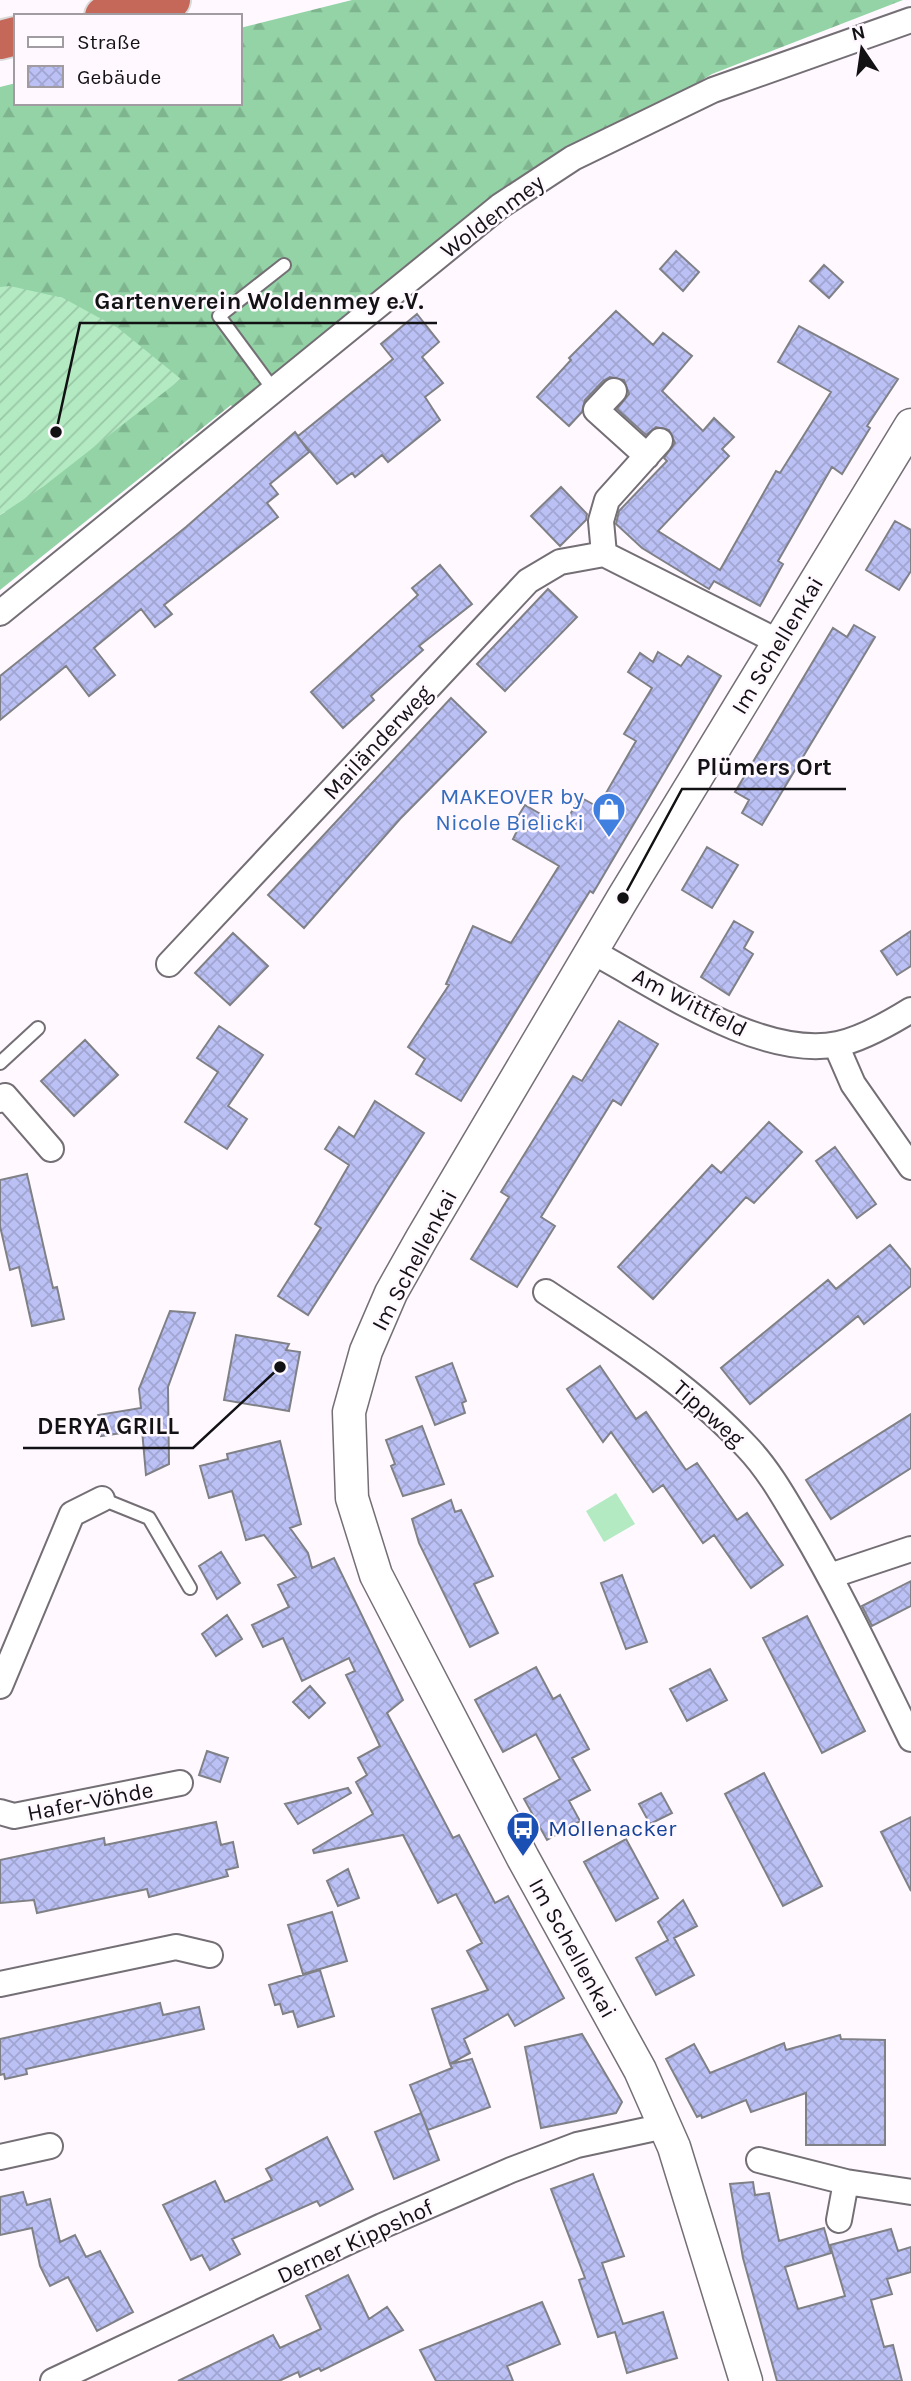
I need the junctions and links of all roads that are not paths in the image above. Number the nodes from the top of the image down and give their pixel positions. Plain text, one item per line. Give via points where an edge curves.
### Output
1 (171, 0) edge
2 (112, 14) edge
3 (911, 20) edge
4 (284, 265) dead end
5 (273, 389) junction
6 (614, 391) dead end
7 (911, 425) edge
8 (604, 554) junction
9 (0, 613) edge
10 (779, 642) junction
11 (591, 951) junction
12 (169, 964) dead end
13 (911, 1010) edge
14 (38, 1028) dead end
15 (836, 1045) junction
16 (0, 1063) edge
17 (2, 1096) edge
18 (51, 1149) dead end
19 (911, 1167) edge
20 (546, 1292) dead end
21 (102, 1499) joint
22 (911, 1549) edge
23 (830, 1576) junction
24 (190, 1588) dead end
25 (0, 1686) edge
26 (911, 1739) edge
27 (180, 1783) dead end
28 (0, 1812) edge
29 (210, 1955) dead end
30 (0, 1984) edge
31 (665, 2126) junction
32 (50, 2146) dead end
33 (0, 2157) edge
34 (759, 2160) dead end
35 (846, 2182) junction
36 (911, 2192) edge
37 (839, 2220) dead end
38 (53, 2381) edge
39 (746, 2381) edge

1 - 2 highway
3 - 5 street, Woldenmey via 713,90 573,158 500,206
4 - 5 lane via 219,316
5 - 9 street, Woldenmey
6 - 8 street via 596,410 654,449 607,500 601,521
7 - 10 street, Im Schellenkai
8 - 10 street
8 - 12 street, Mailänderweg via 560,562 528,581
10 - 11 street, Im Schellenkai
11 - 15 street, Am Wittfeld via 758,1037
11 - 31 street, Im Schellenkai via 391,1293 366,1351 349,1412 352,1498 376,1576 640,2070
13 - 15 street, Am Wittfeld
14 - 16 lane
15 - 19 street via 853,1084
17 - 18 street
20 - 23 street, Tippweg via 651,1361 732,1431 783,1495
21 - 24 lane via 149,1518
21 - 25 street via 72,1514
22 - 23 street
23 - 26 street, Tippweg
27 - 28 street, Hafer-Vöhde via 14,1816
29 - 30 street via 176,1947
31 - 38 street, Derner Kippshof via 577,2145 499,2176
31 - 39 street, Im Schellenkai
32 - 33 street
34 - 35 street
35 - 36 street
35 - 37 street

